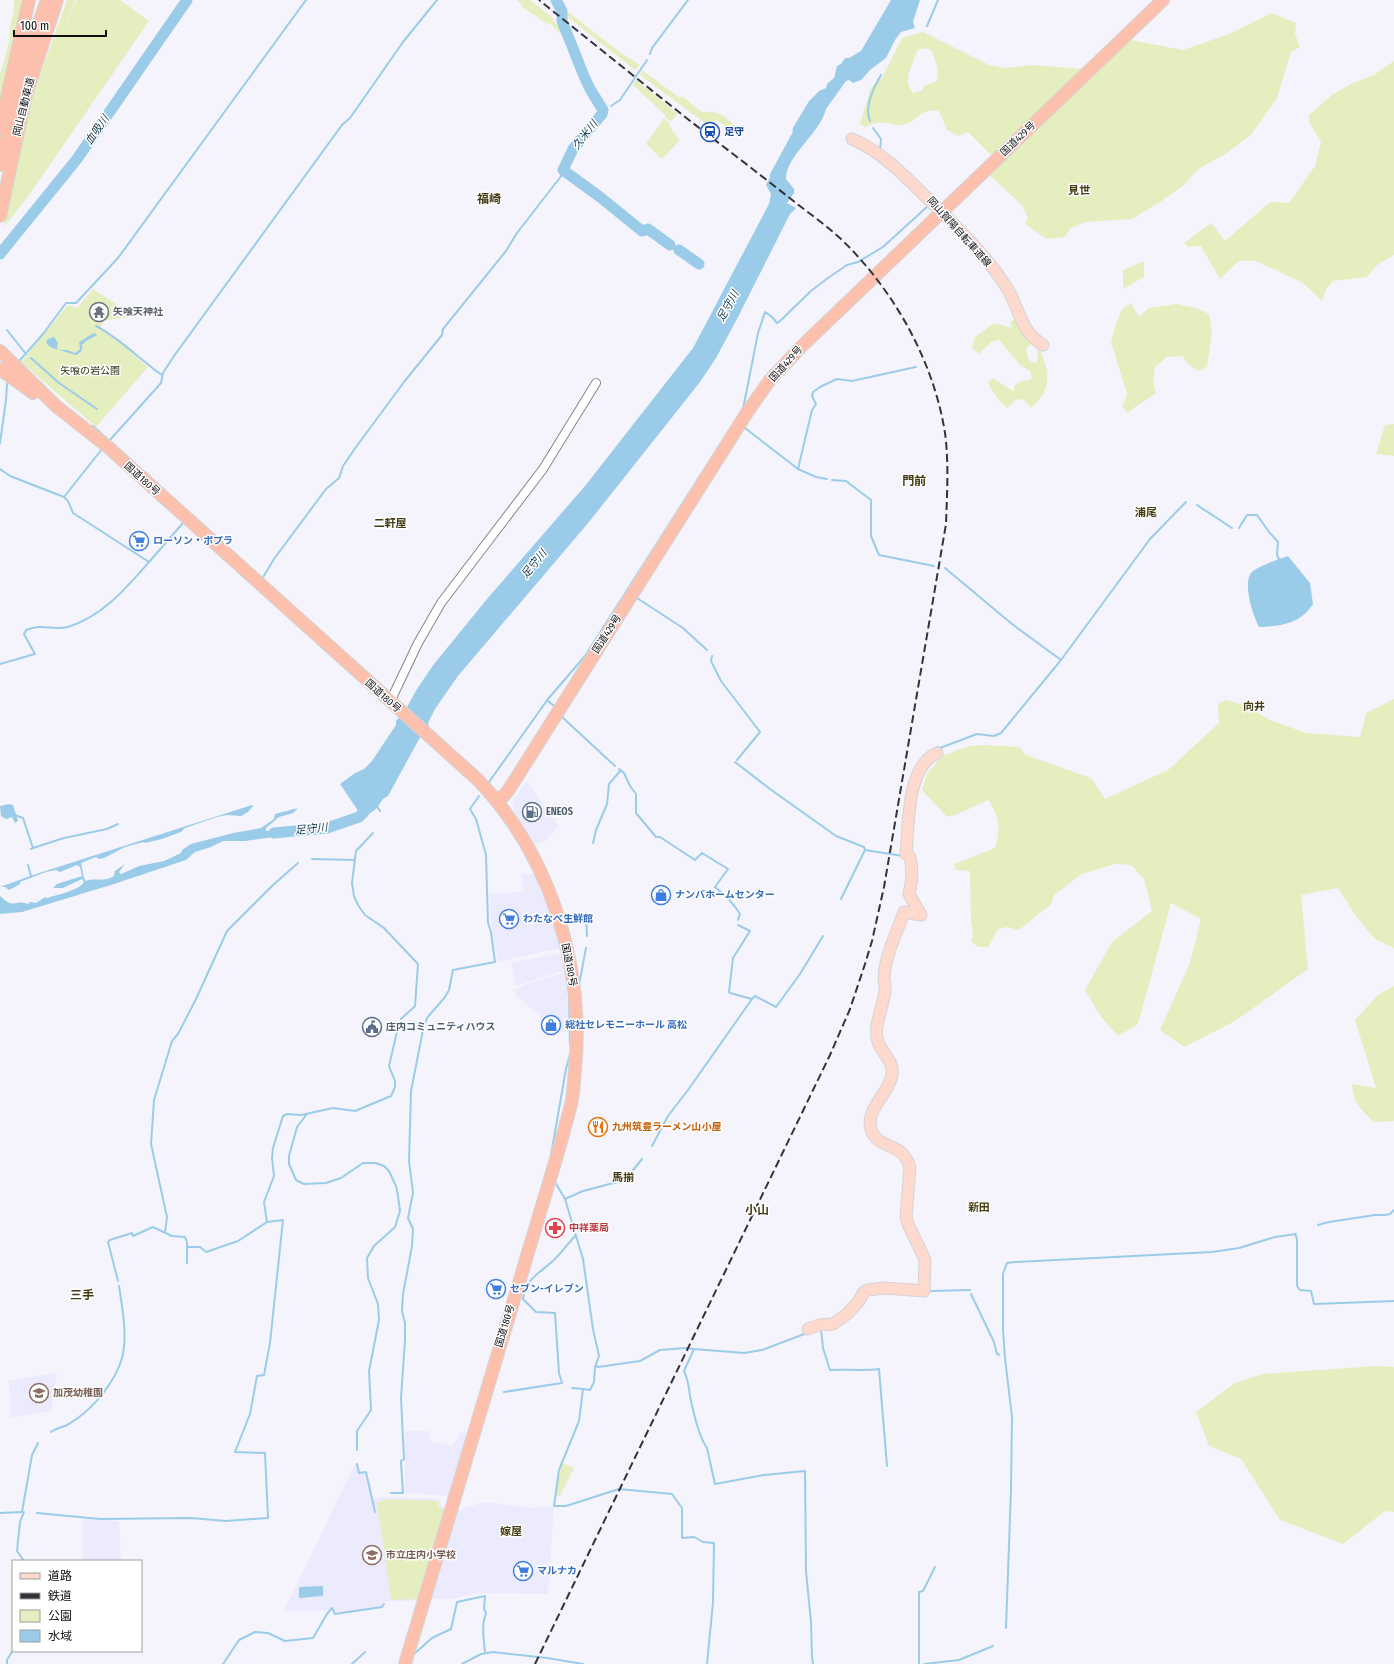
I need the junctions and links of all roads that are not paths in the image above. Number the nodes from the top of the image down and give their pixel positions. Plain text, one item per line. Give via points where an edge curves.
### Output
1 (29, 0) edge
2 (47, 0) edge
3 (57, 0) edge
4 (1163, 0) edge
5 (0, 128) edge
6 (852, 139) dead end
7 (0, 165) edge
8 (942, 211) junction
9 (0, 216) edge
10 (1043, 345) dead end
11 (0, 351) edge
12 (0, 362) edge
13 (0, 369) edge
14 (596, 383) dead end
15 (56, 406) junction
16 (392, 704) junction
17 (936, 753) dead end
18 (498, 802) junction
19 (808, 1329) dead end
20 (405, 1664) edge

1 - 5 highway
2 - 7 highway, 岡山自動車道 via 28,56
3 - 9 highway, 岡山自動車道 via 26,95
4 - 8 highway, 国道429号
6 - 8 main road, 岡山賀陽自転車道線 via 904,174
8 - 10 main road, 岡山賀陽自転車道線 via 1005,284 1025,329 1034,340
8 - 18 highway, 国道429号 via 770,380 508,791
11 - 15 highway, 国道180号
12 - 15 highway, 国道180号 via 33,391
13 - 15 highway via 31,392
14 - 16 street via 543,468 441,603 418,643
15 - 16 highway, 国道180号 via 108,448
16 - 18 highway, 国道180号 via 471,774
17 - 19 main road via 920,769 912,792 906,854 910,857 913,870 909,894 920,915 904,912 889,949 884,977 886,990 877,1033 893,1072 870,1122 875,1138 898,1150 906,1157 910,1168 906,1216 924,1260 924,1291 885,1288 868,1290 847,1314 833,1324
18 - 20 highway, 国道180号 via 512,821 545,882 567,948 577,1023 572,1099

